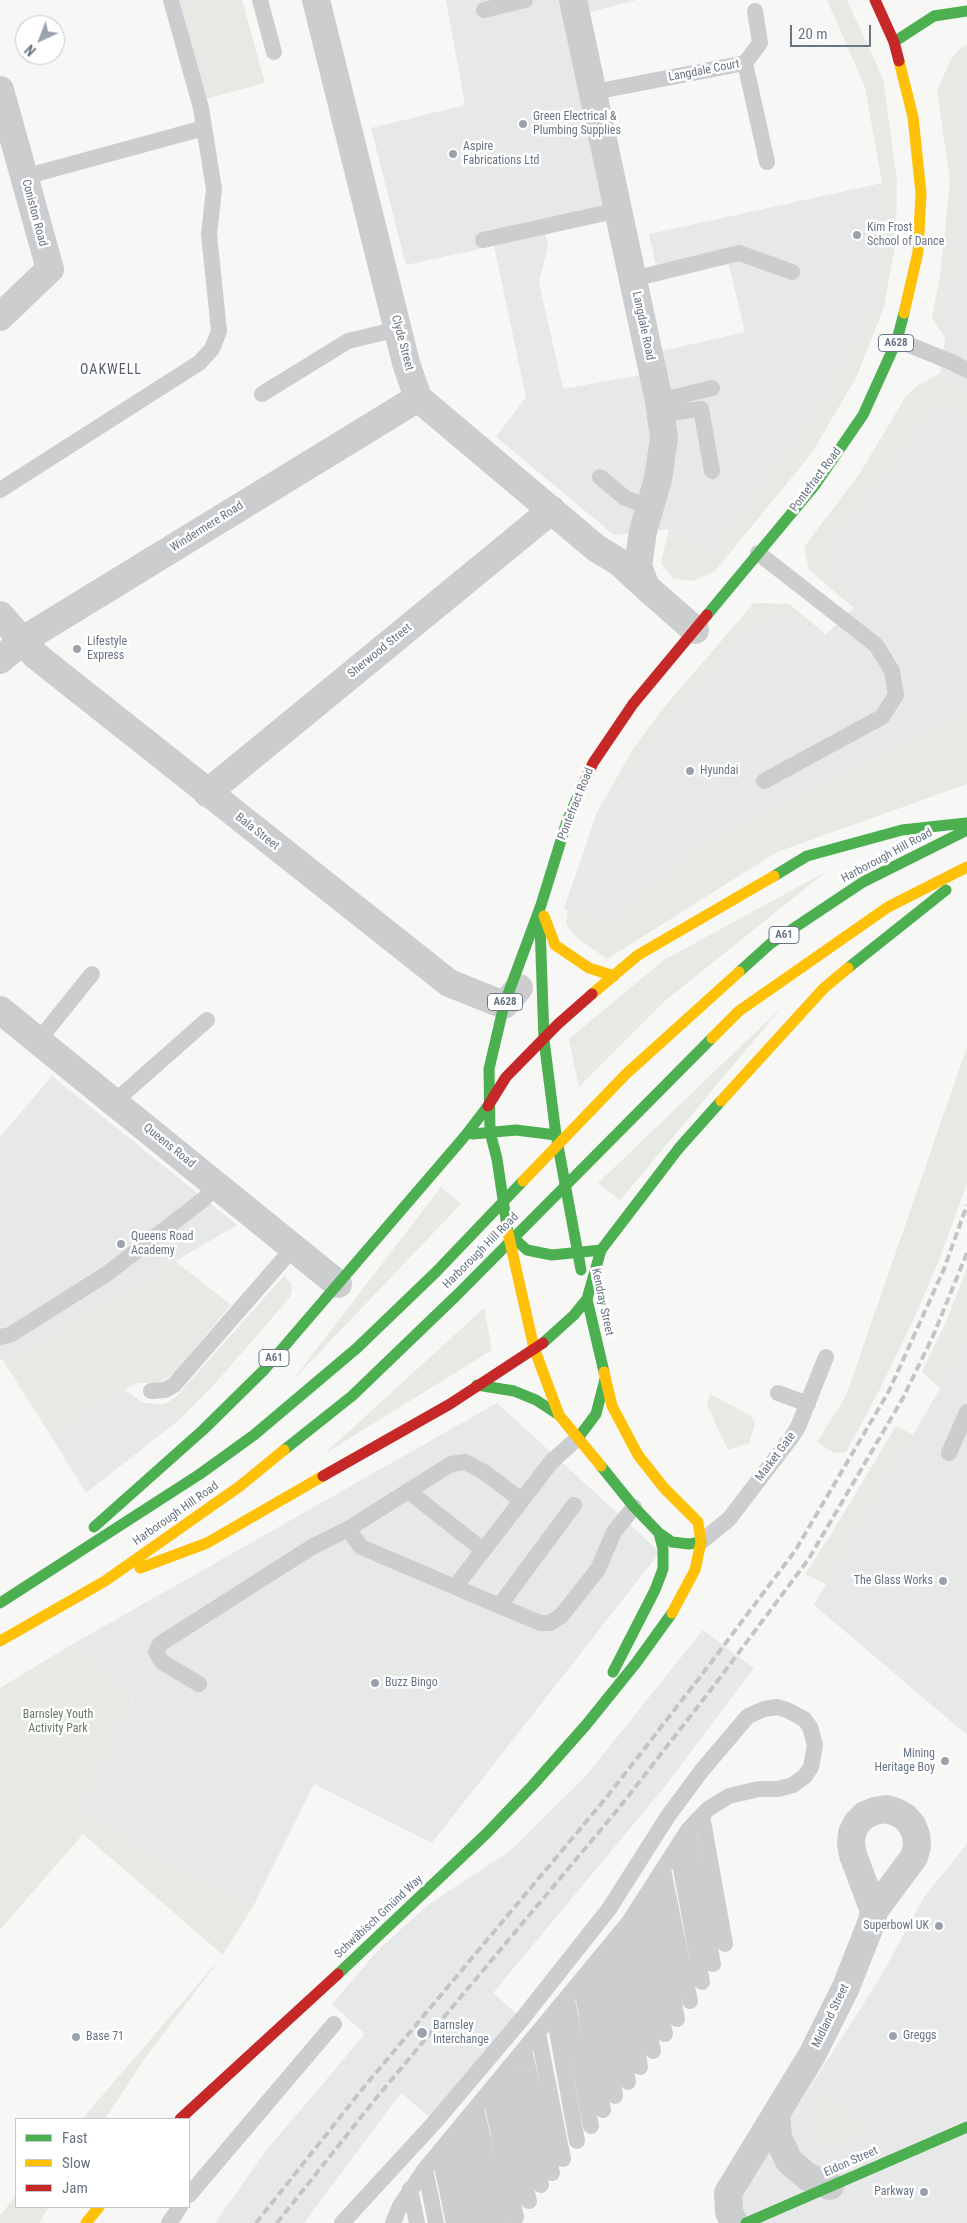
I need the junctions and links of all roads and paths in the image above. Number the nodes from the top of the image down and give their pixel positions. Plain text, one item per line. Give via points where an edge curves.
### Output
1 (171, 0) edge
2 (260, 0) edge
3 (316, 0) edge
4 (525, 0) edge
5 (573, 0) edge
6 (875, 0) edge
7 (484, 10) dead end
8 (755, 11) dead end
9 (967, 11) edge
10 (894, 42) junction
11 (274, 52) dead end
12 (745, 63) junction
13 (0, 90) edge
14 (594, 92) junction
15 (204, 128) junction
16 (768, 162) dead end
17 (24, 177) junction
18 (619, 210) junction
19 (484, 240) dead end
20 (792, 272) dead end
21 (633, 279) junction
22 (0, 317) edge
23 (398, 329) junction
24 (897, 340) junction
25 (967, 370) edge
26 (712, 388) dead end
27 (262, 394) dead end
28 (418, 398) junction
29 (660, 407) junction
30 (712, 471) dead end
31 (600, 477) dead end
32 (0, 490) edge
33 (650, 507) junction
34 (552, 510) junction
35 (758, 553) junction
36 (646, 586) junction
37 (0, 615) edge
38 (695, 630) junction
39 (23, 640) junction
40 (0, 660) edge
41 (764, 781) dead end
42 (208, 793) junction
43 (967, 823) edge
44 (967, 830) edge
45 (967, 867) edge
46 (967, 874) edge
47 (541, 905) junction
48 (540, 937) junction
49 (92, 974) dead end
50 (614, 976) junction
51 (504, 1005) junction
52 (0, 1010) edge
53 (207, 1020) dead end
54 (544, 1040) junction
55 (38, 1041) junction
56 (114, 1102) junction
57 (489, 1105) junction
58 (490, 1132) junction
59 (556, 1135) junction
60 (465, 1136) junction
61 (216, 1184) junction
62 (508, 1233) junction
63 (294, 1247) junction
64 (601, 1250) junction
65 (578, 1253) junction
66 (338, 1284) junction
67 (587, 1299) junction
68 (0, 1337) edge
69 (534, 1348) junction
70 (826, 1357) dead end
71 (605, 1378) junction
72 (477, 1385) junction
73 (151, 1391) dead end
74 (778, 1393) dead end
75 (808, 1404) junction
76 (967, 1412) edge
77 (559, 1415) junction
78 (578, 1438) junction
79 (949, 1453) dead end
80 (408, 1491) junction
81 (521, 1500) junction
82 (574, 1505) dead end
83 (634, 1507) junction
84 (348, 1529) junction
85 (659, 1533) junction
86 (701, 1542) junction
87 (483, 1550) junction
88 (105, 1581) junction
89 (30, 1584) junction
90 (455, 1587) junction
91 (0, 1603) edge
92 (500, 1605) junction
93 (0, 1641) edge
94 (199, 1684) dead end
95 (586, 1725) junction
96 (702, 1816) junction
97 (688, 1830) junction
98 (677, 1848) junction
99 (663, 1870) junction
100 (652, 1888) junction
101 (640, 1908) junction
102 (874, 1911) dead end
103 (630, 1922) junction
104 (618, 1937) junction
105 (725, 1944) dead end
106 (605, 1953) junction
107 (714, 1964) dead end
108 (592, 1968) junction
109 (581, 1982) junction
110 (702, 1982) dead end
111 (567, 1998) junction
112 (690, 2001) dead end
113 (554, 2015) junction
114 (677, 2019) dead end
115 (334, 2024) dead end
116 (538, 2033) junction
117 (666, 2034) dead end
118 (524, 2050) junction
119 (653, 2051) dead end
120 (511, 2066) junction
121 (640, 2067) dead end
122 (501, 2079) junction
123 (628, 2082) dead end
124 (490, 2092) junction
125 (615, 2096) dead end
126 (476, 2108) junction
127 (603, 2110) dead end
128 (776, 2114) junction
129 (181, 2118) edge
130 (464, 2123) junction
131 (591, 2126) dead end
132 (967, 2127) edge
133 (452, 2137) junction
134 (577, 2141) dead end
135 (439, 2152) junction
136 (563, 2159) dead end
137 (425, 2169) junction
138 (552, 2172) dead end
139 (542, 2186) dead end
140 (830, 2186) junction
141 (410, 2189) junction
142 (190, 2194) edge
143 (529, 2201) dead end
144 (98, 2208) edge
145 (179, 2208) edge
146 (509, 2220) edge
147 (86, 2223) edge
148 (168, 2223) edge
149 (342, 2223) edge
150 (393, 2223) edge
151 (417, 2223) edge
152 (436, 2223) edge
153 (454, 2223) edge
154 (470, 2223) edge
155 (486, 2223) edge
156 (734, 2223) edge
157 (746, 2223) edge

1 - 15 lane
2 - 11 lane
3 - 23 street, Clyde Street
4 - 7 lane
5 - 14 street, Langdale Road
6 - 10 main road, Pontefract Road / A628
8 - 12 lane via 760,43
9 - 10 main road via 934,16
10 - 24 main road, Pontefract Road / A628 via 913,116 921,193 918,252
12 - 14 lane, Langdale Court
12 - 16 lane, Langdale Court
13 - 17 street, Coniston Road
14 - 18 street, Langdale Road
15 - 17 lane
15 - 32 lane via 214,189 209,234 219,331 212,349 199,363
17 - 22 street, Coniston Road via 50,270
18 - 19 lane
18 - 21 street, Langdale Road
20 - 21 lane via 739,253
21 - 29 street, Langdale Road
23 - 27 lane via 348,341
23 - 28 street, Clyde Street
24 - 25 lane
24 - 35 main road, Pontefract Road / A628 via 862,414 815,485
26 - 29 lane
28 - 34 street
28 - 39 street, Windermere Road
29 - 30 lane via 701,409
29 - 33 street, Langdale Road via 664,438
31 - 33 lane via 626,498
33 - 36 street, Langdale Road via 638,566
34 - 36 street
34 - 42 street, Sherwood Street
35 - 38 main road, Pontefract Road / A628
35 - 41 lane via 876,646 892,672 896,695 882,717
36 - 38 street
37 - 39 street, Bala Street
38 - 47 main road, Pontefract Road / A628 via 633,704 593,763 567,821
39 - 40 street, Windermere Road
39 - 42 street, Bala Street via 35,655
42 - 51 street, Bala Street via 449,983
43 - 50 main road, A61 via 902,830 807,856 638,955
44 - 89 main road, Harborough Hill Road / A61 via 863,882 770,944 626,1074 436,1272 357,1348 254,1435 200,1474
45 - 88 main road, Harborough Hill Road via 888,907 739,1011 457,1295 345,1402 240,1486
46 - 64 main road via 824,988 679,1148
47 - 48 main road, Pontefract Road / A628
47 - 50 main road via 555,945 589,968
47 - 51 main road, Pontefract Road / A628
48 - 51 street, Pontefract Road via 524,981
48 - 54 main road, Pontefract Road / A628
49 - 55 lane
50 - 54 main road, A61
51 - 57 main road, Pontefract Road / A628 via 489,1068
52 - 55 street, Queens Road
53 - 56 lane
54 - 57 main road, A61 via 506,1077
54 - 59 main road, Kendray Street / A628
55 - 56 street, Queens Road
56 - 61 street, Queens Road
57 - 58 main road
57 - 60 main road, A61
58 - 59 main road via 533,1130
58 - 60 main road
58 - 62 main road via 498,1158
59 - 65 main road, Kendray Street / A628
60 - 66 main road, A61
61 - 63 street, Queens Road
61 - 68 lane via 204,1199 108,1273 10,1335
62 - 65 main road via 527,1250 552,1255
62 - 69 main road
63 - 66 street, Queens Road
63 - 73 lane via 174,1385 165,1390
64 - 65 main road
64 - 67 main road
65 - 67 main road, Kendray Street / A628
66 - 89 main road, A61 via 264,1370
67 - 69 main road via 547,1340
67 - 71 main road, Kendray Street
69 - 72 main road
69 - 77 main road
70 - 75 lane, Market Gate
71 - 78 main road via 596,1414
71 - 86 main road, Kendray Street via 612,1406 638,1455 664,1488 698,1522
72 - 77 main road via 514,1391
72 - 88 main road via 207,1543
74 - 75 lane
75 - 86 lane, Market Gate via 784,1448 729,1519
76 - 79 lane
77 - 78 main road
78 - 81 lane via 552,1462
78 - 83 main road
80 - 81 lane via 451,1464 465,1462
80 - 84 lane
80 - 87 lane
81 - 87 lane
82 - 92 lane
83 - 85 main road
83 - 92 lane via 614,1532 598,1569 562,1615 550,1623 540,1623
84 - 90 lane via 361,1547
84 - 94 lane via 312,1546 160,1644 156,1652 162,1662
85 - 86 main road via 672,1542
85 - 95 main road, Schwäbisch Gmünd Way via 663,1570 658,1584
86 - 95 main road, Schwäbisch Gmünd Way via 696,1570 678,1605
87 - 90 lane
88 - 93 main road, Harborough Hill Road
89 - 91 main road, Harborough Hill Road / A61
90 - 92 lane
95 - 129 main road, Schwäbisch Gmünd Way via 465,1854
96 - 97 lane
96 - 105 lane
96 - 149 lane via 729,1796 759,1789 778,1789 804,1776 811,1767 815,1745 804,1719 777,1707 748,1716 668,1816 609,1908 522,2020 435,2122
97 - 98 lane
97 - 107 lane
98 - 99 lane
98 - 110 lane
99 - 100 lane
99 - 112 lane
100 - 101 lane
100 - 114 lane
101 - 103 lane
101 - 117 lane
102 - 128 street, Midland Street via 846,1987 812,2055
103 - 104 lane
103 - 119 lane
104 - 106 lane
104 - 121 lane
106 - 108 lane
106 - 123 lane
108 - 109 lane
108 - 125 lane
109 - 111 lane
109 - 127 lane
111 - 113 lane
111 - 131 lane
113 - 116 lane
113 - 134 lane
115 - 142 lane
116 - 118 lane
116 - 136 lane
118 - 120 lane
118 - 138 lane
120 - 122 lane
120 - 139 lane
122 - 124 lane
122 - 143 lane
124 - 126 lane
124 - 146 lane
126 - 130 lane
126 - 146 lane
128 - 140 street via 778,2138 789,2161 808,2177
128 - 156 street, Midland Street via 728,2194 728,2212
130 - 133 lane
130 - 155 lane
132 - 140 main road, Eldon Street
133 - 135 lane
133 - 154 lane
135 - 137 lane
135 - 153 lane
137 - 141 lane
137 - 152 lane
140 - 157 main road, Eldon Street
141 - 150 lane
141 - 151 lane
144 - 147 main road
145 - 148 lane

